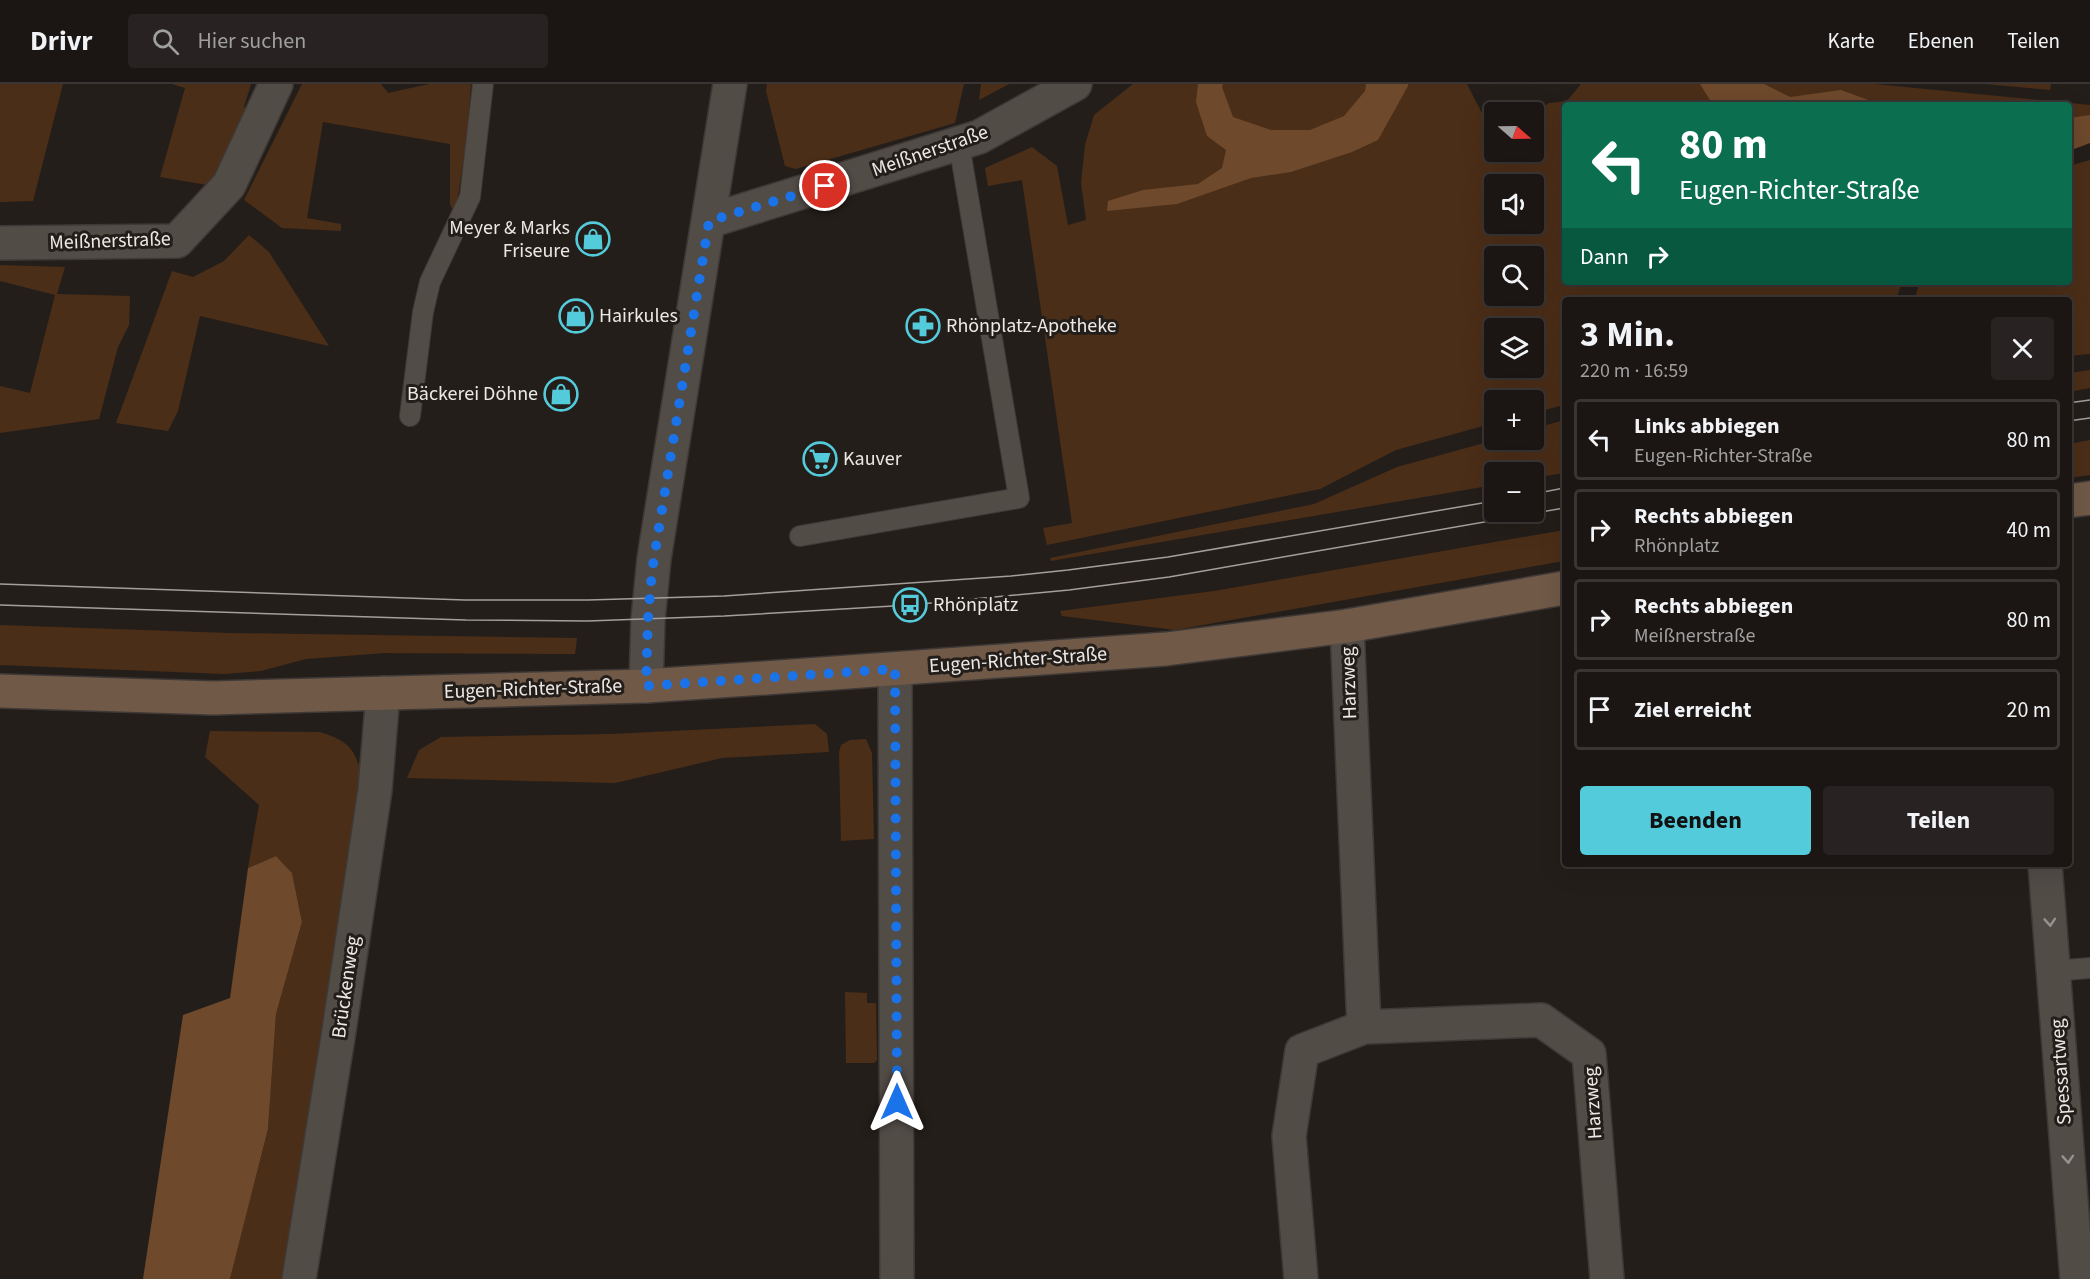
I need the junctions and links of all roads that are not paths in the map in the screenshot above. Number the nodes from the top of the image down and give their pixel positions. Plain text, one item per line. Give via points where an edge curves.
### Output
1 (276, 84) edge
2 (483, 84) edge
3 (1075, 84) edge
4 (721, 85) edge
5 (959, 144) junction
6 (709, 221) junction
7 (0, 243) edge
8 (410, 416) dead end
9 (2090, 498) edge
10 (2072, 500) edge
11 (800, 536) dead end
12 (1562, 588) edge
13 (1347, 626) junction
14 (895, 669) junction
15 (646, 686) junction
16 (0, 691) edge
17 (383, 693) junction
18 (2045, 867) edge
19 (2090, 968) edge
20 (2054, 971) junction
21 (1364, 1027) junction
22 (299, 1279) edge
23 (897, 1279) edge
24 (1301, 1279) edge
25 (1607, 1279) edge
26 (2077, 1279) edge

1 - 7 street, Meißnerstraße via 229,185 177,242
2 - 8 lane via 470,197 430,282
3 - 5 street, Meißnerstraße
4 - 6 street
5 - 6 street, Meißnerstraße
5 - 11 lane via 1019,498
6 - 15 street via 652,571
9 - 10 main road
12 - 13 main road, Eugen-Richter-Straße
13 - 14 main road, Eugen-Richter-Straße via 1166,649
13 - 21 street, Harzweg
14 - 15 main road, Eugen-Richter-Straße
14 - 23 street
15 - 17 main road, Eugen-Richter-Straße
16 - 17 main road, Eugen-Richter-Straße via 213,698
17 - 22 street, Brückenweg via 373,801
18 -> 20 street, Spessartweg
19 - 20 lane
20 -> 26 street, Spessartweg
21 - 24 street, Harzweg via 1302,1052 1289,1136
21 - 25 street, Harzweg via 1541,1020 1589,1054

